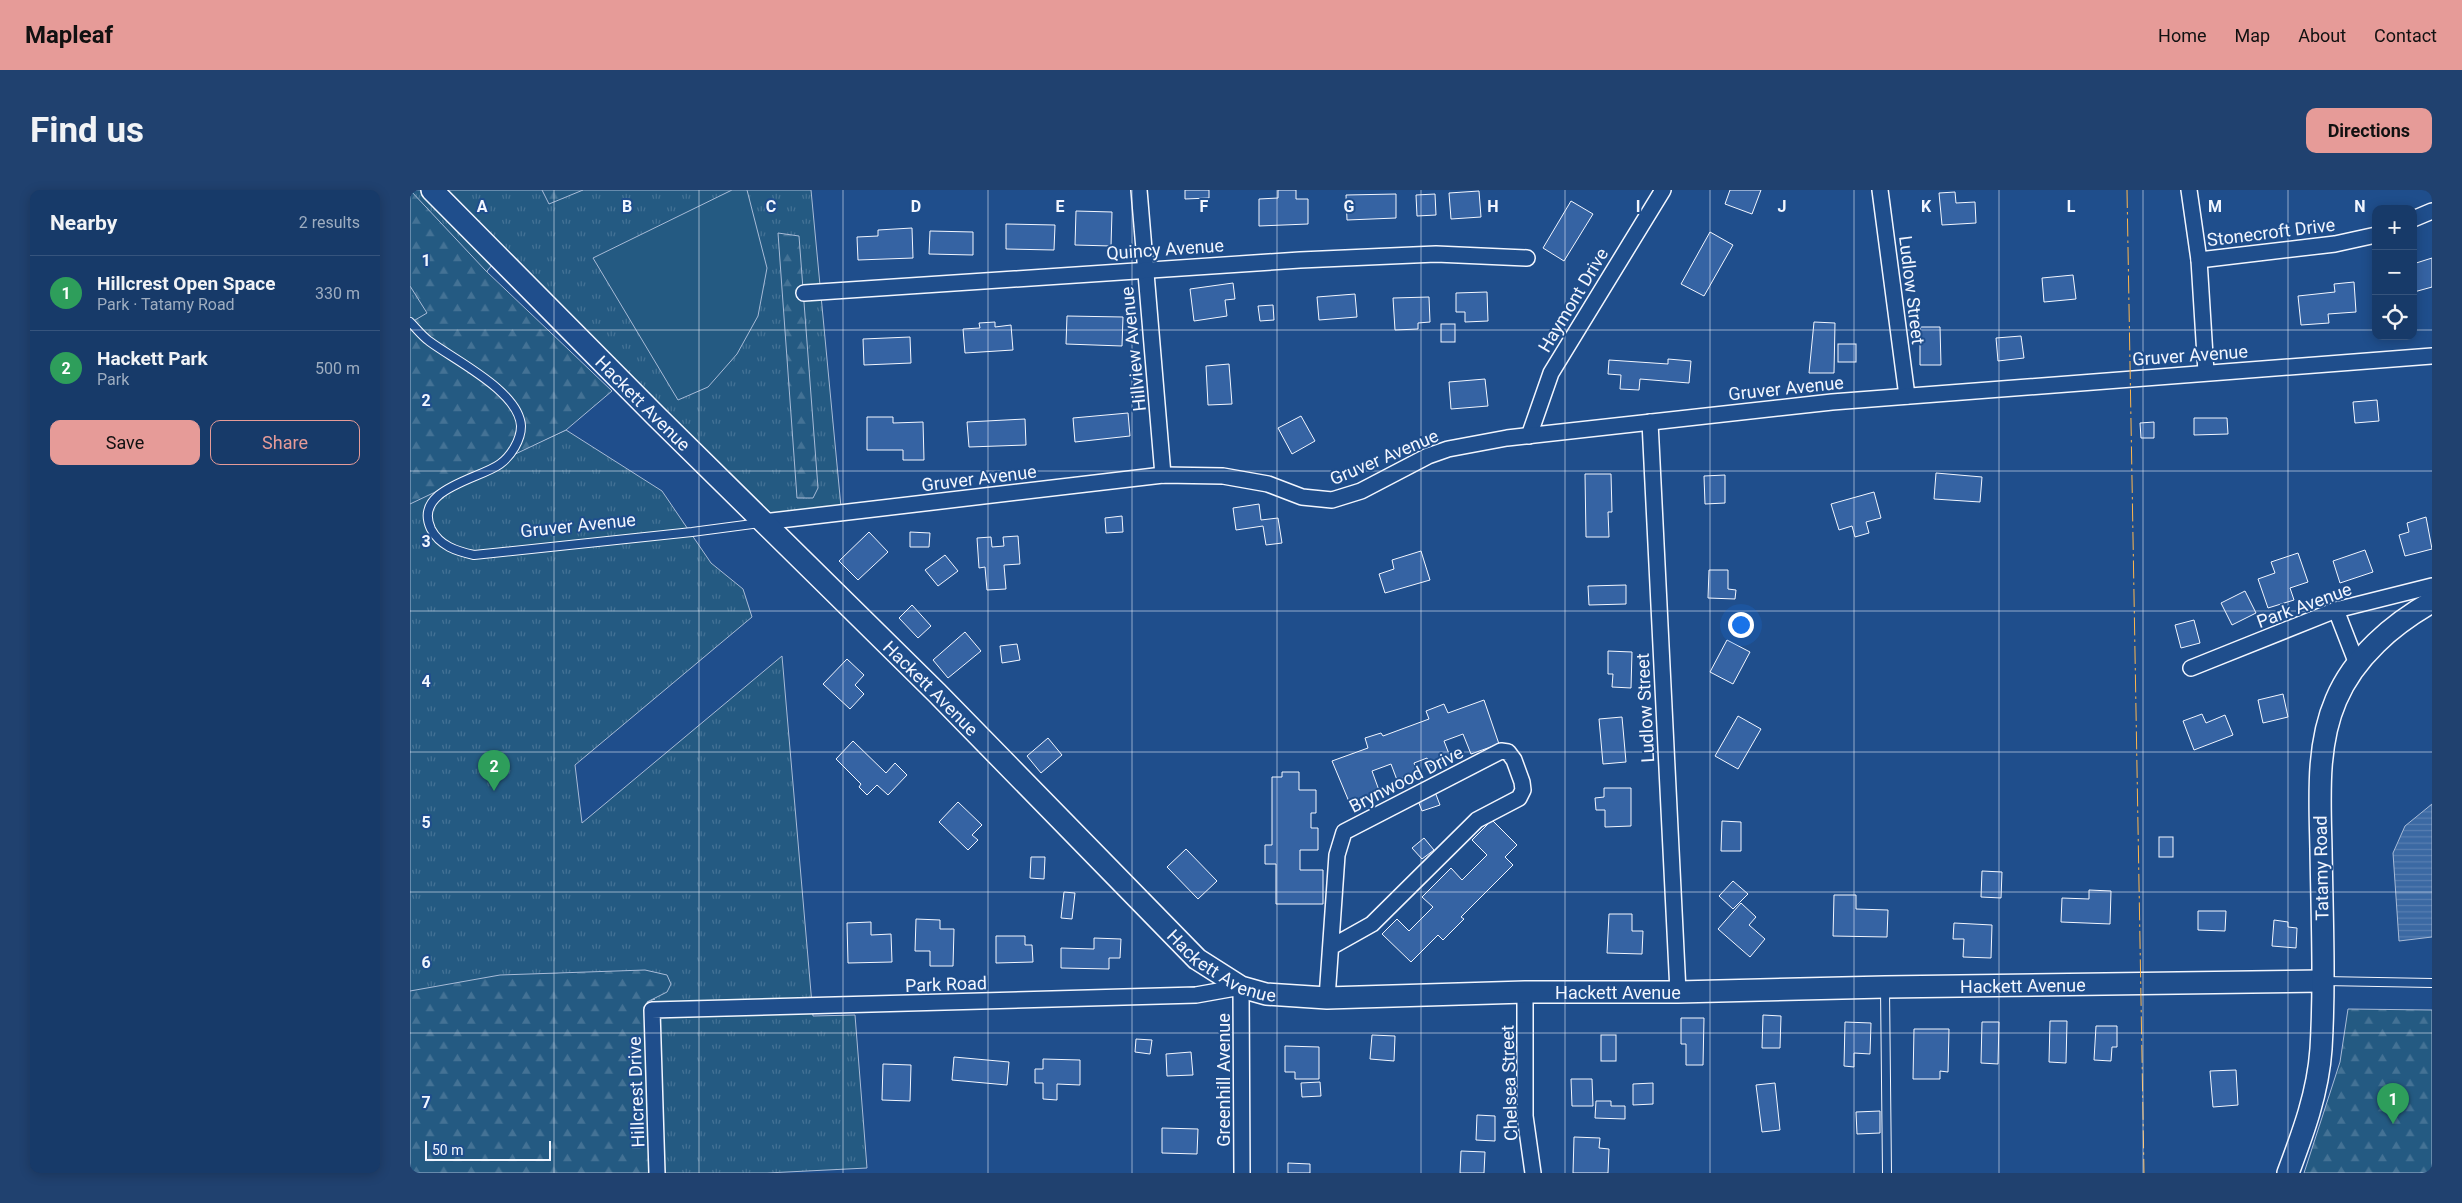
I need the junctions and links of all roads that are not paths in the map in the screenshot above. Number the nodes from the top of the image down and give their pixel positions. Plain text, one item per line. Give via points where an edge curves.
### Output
1 (432, 190) edge
2 (1139, 190) edge
3 (1663, 190) edge
4 (1880, 190) edge
5 (2189, 190) edge
6 (2432, 211) edge
7 (2417, 217) edge
8 (2372, 236) edge
9 (1527, 258) dead end
10 (2199, 260) junction
11 (1144, 269) junction
12 (804, 293) dead end
13 (410, 322) edge
14 (2432, 356) edge
15 (2206, 372) junction
16 (1907, 396) junction
17 (1650, 422) junction
18 (1528, 436) junction
19 (1164, 475) junction
20 (763, 522) junction
21 (2432, 586) edge
22 (2432, 602) edge
23 (2336, 610) junction
24 (2357, 664) junction
25 (2191, 668) dead end
26 (1331, 947) junction
27 (2322, 982) junction
28 (2432, 983) edge
29 (1241, 987) junction
30 (1885, 987) junction
31 (1525, 992) junction
32 (1678, 992) junction
33 (1326, 998) junction
34 (652, 1010) joint
35 (657, 1173) edge
36 (1242, 1173) edge
37 (1533, 1173) edge
38 (1887, 1173) edge
39 (2288, 1173) edge

1 - 20 main road, Hackett Avenue
2 - 11 street, Hillview Avenue
3 - 18 street, Haymont Drive via 1551,373
4 - 16 street, Ludlow Street
5 - 10 street, Stonecroft Drive
6 - 7 street
8 - 10 street, Stonecroft Drive via 2335,244
9 - 11 street, Quincy Avenue via 1436,254
10 - 15 street, Stonecroft Drive
11 - 12 street, Quincy Avenue
11 - 19 street, Hillview Avenue
13 - 20 lane, Gruver Avenue via 427,339 509,400 521,425 519,441 501,464 459,481 432,503 428,523 445,546 474,555
14 - 15 street, Gruver Avenue
15 - 16 street, Gruver Avenue
16 - 17 street, Gruver Avenue
17 - 18 street, Gruver Avenue
17 - 32 street, Ludlow Street
18 - 19 street, Gruver Avenue via 1448,449 1360,491 1332,500 1302,496 1268,484 1232,477
19 - 20 street, Gruver Avenue
20 - 29 main road, Hackett Avenue via 937,692 1197,959
21 - 23 street, Park Avenue
22 - 24 main road, Tatamy Road via 2406,617
23 - 24 street
23 - 25 street, Park Avenue
24 - 27 main road, Tatamy Road via 2345,681 2328,723 2320,780
26 - 26 street, Brynwood Drive via 1336,855 1344,832 1501,751 1508,752 1522,782 1519,798 1477,820 1372,924
26 - 33 street, Brynwood Drive
27 - 28 lane
27 - 30 main road, Hackett Avenue
27 - 39 main road, Tatamy Road via 2318,1080
29 - 33 main road, Hackett Avenue via 1266,994
29 - 34 street, Park Road via 1196,995
29 - 36 street, Greenhill Avenue
30 - 32 main road, Hackett Avenue
30 - 38 lane
31 - 32 main road, Hackett Avenue
31 - 33 main road, Hackett Avenue
31 - 37 street, Chelsea Street via 1525,1116
34 - 35 street, Hillcrest Drive

